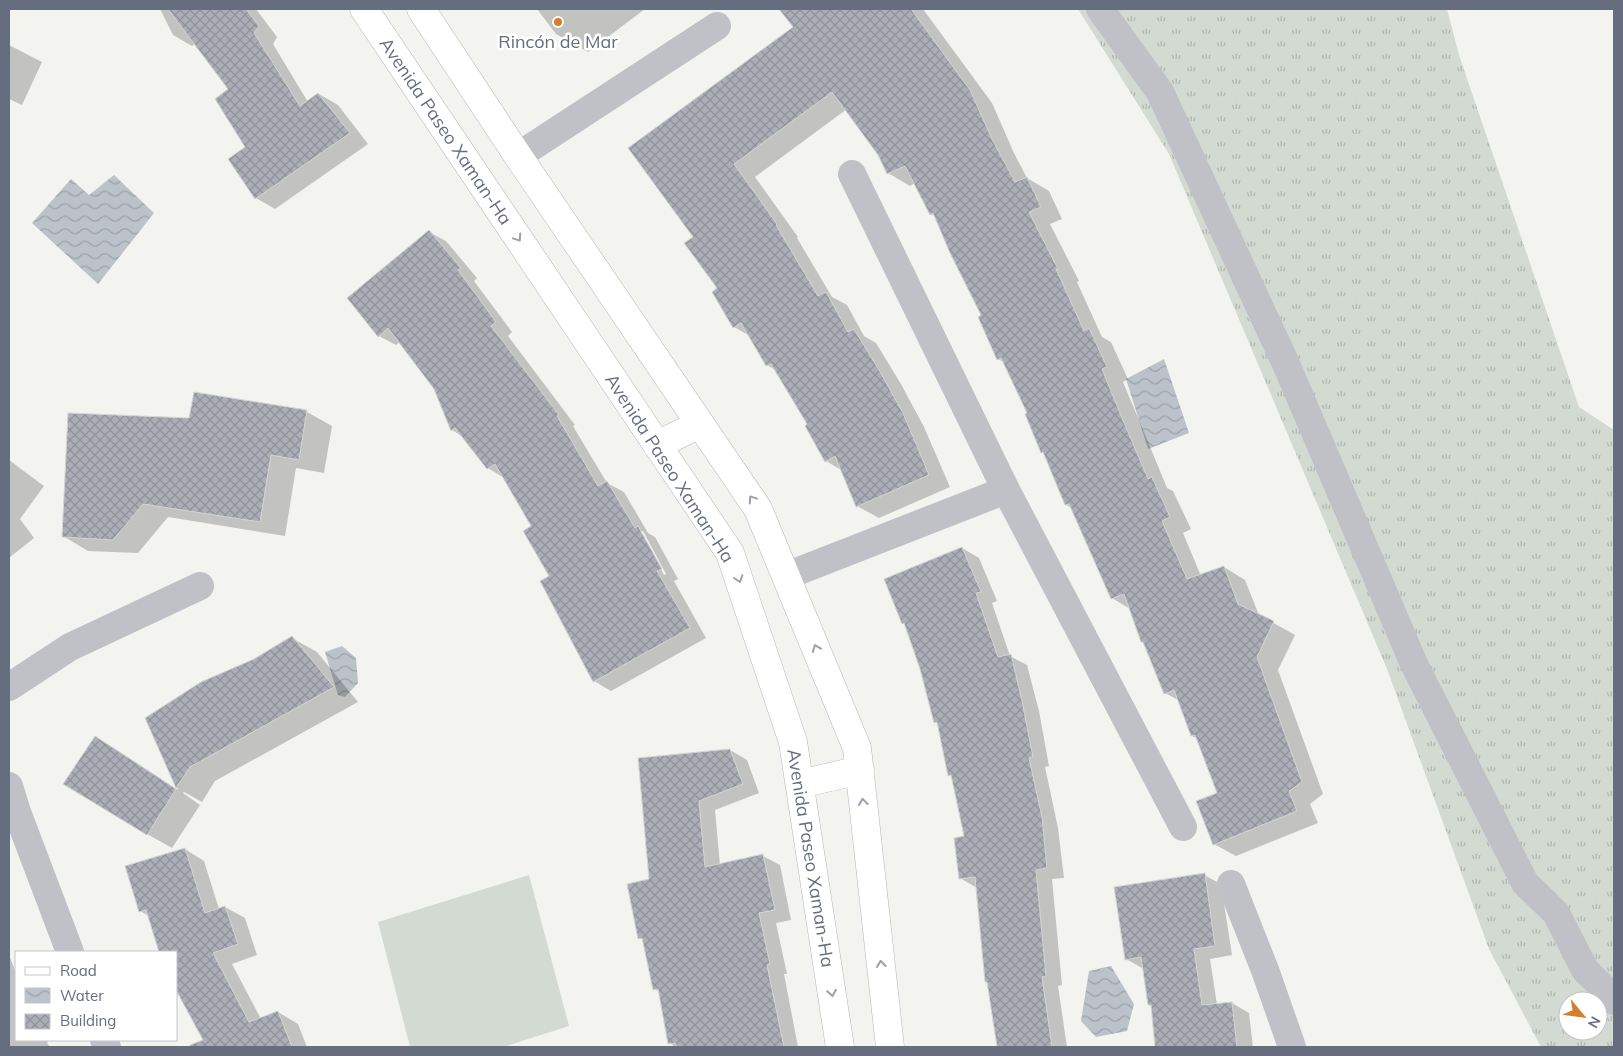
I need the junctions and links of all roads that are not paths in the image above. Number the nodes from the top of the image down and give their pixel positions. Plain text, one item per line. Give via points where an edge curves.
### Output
1 (364, 9) edge
2 (421, 9) edge
3 (1100, 9) edge
4 (717, 26) dead end
5 (518, 156) junction
6 (852, 174) dead end
7 (700, 424) junction
8 (657, 445) junction
9 (1006, 490) junction
10 (786, 576) junction
11 (200, 586) dead end
12 (9, 687) edge
13 (860, 770) junction
14 (800, 784) junction
15 (9, 786) edge
16 (1183, 827) dead end
17 (1231, 884) dead end
18 (70, 951) edge
19 (1614, 1000) edge
20 (840, 1047) edge
21 (890, 1047) edge
22 (1292, 1047) edge

1 -> 8 main road, Avenida Paseo Xaman-Ha
2 - 5 main road
3 - 19 street via 1160,92 1286,364 1414,664 1525,883 1556,913 1585,970
4 - 5 street
5 - 7 main road
6 - 9 street
7 - 8 main road
10 -> 7 main road via 758,509
8 -> 14 main road, Avenida Paseo Xaman-Ha via 730,554 793,742
9 - 10 street
9 - 16 street
13 -> 10 main road via 857,748
11 - 12 street via 70,647
13 - 14 main road
21 -> 13 main road
14 -> 20 main road, Avenida Paseo Xaman-Ha
15 - 18 street
17 - 22 street

